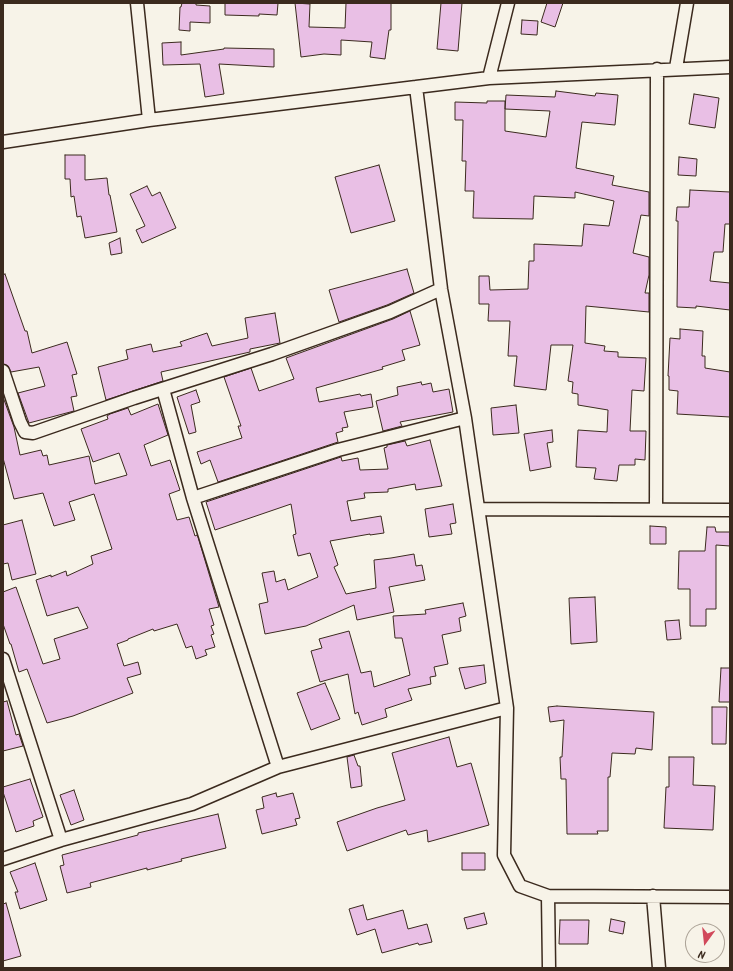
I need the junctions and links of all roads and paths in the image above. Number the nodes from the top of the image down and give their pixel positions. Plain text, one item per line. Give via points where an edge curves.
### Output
1 (138, 3) edge
2 (508, 3) edge
3 (687, 3) edge
4 (730, 66) edge
5 (676, 68) junction
6 (657, 69) junction
7 (489, 78) junction
8 (416, 88) junction
9 (150, 120) junction
10 (3, 142) edge
11 (441, 289) junction
12 (3, 371) edge
13 (163, 389) junction
14 (465, 418) junction
15 (193, 498) junction
16 (479, 509) junction
17 (656, 509) junction
18 (730, 510) edge
19 (3, 659) edge
20 (507, 708) junction
21 (278, 767) junction
22 (61, 840) junction
23 (3, 859) edge
24 (548, 896) junction
25 (653, 896) junction
26 (730, 896) edge
27 (549, 968) edge
28 (659, 968) edge

1 - 9 street
2 - 7 street
3 - 5 street
4 - 5 street
5 - 6 street
6 - 7 street
6 - 17 street
7 - 8 street
8 - 9 street
8 - 11 street
9 - 10 street
11 - 13 street via 368,320
11 - 14 street
12 - 13 street via 20,422 25,432 33,433
13 - 15 street
14 - 15 street via 338,450
14 - 16 street
15 - 21 street
16 - 17 street
16 - 20 street
17 - 18 street
19 - 22 street
20 - 21 street
20 - 24 street via 504,855 520,886
21 - 22 street via 192,804
22 - 23 street
24 - 25 street
24 - 27 street
25 - 26 street
25 - 28 street

